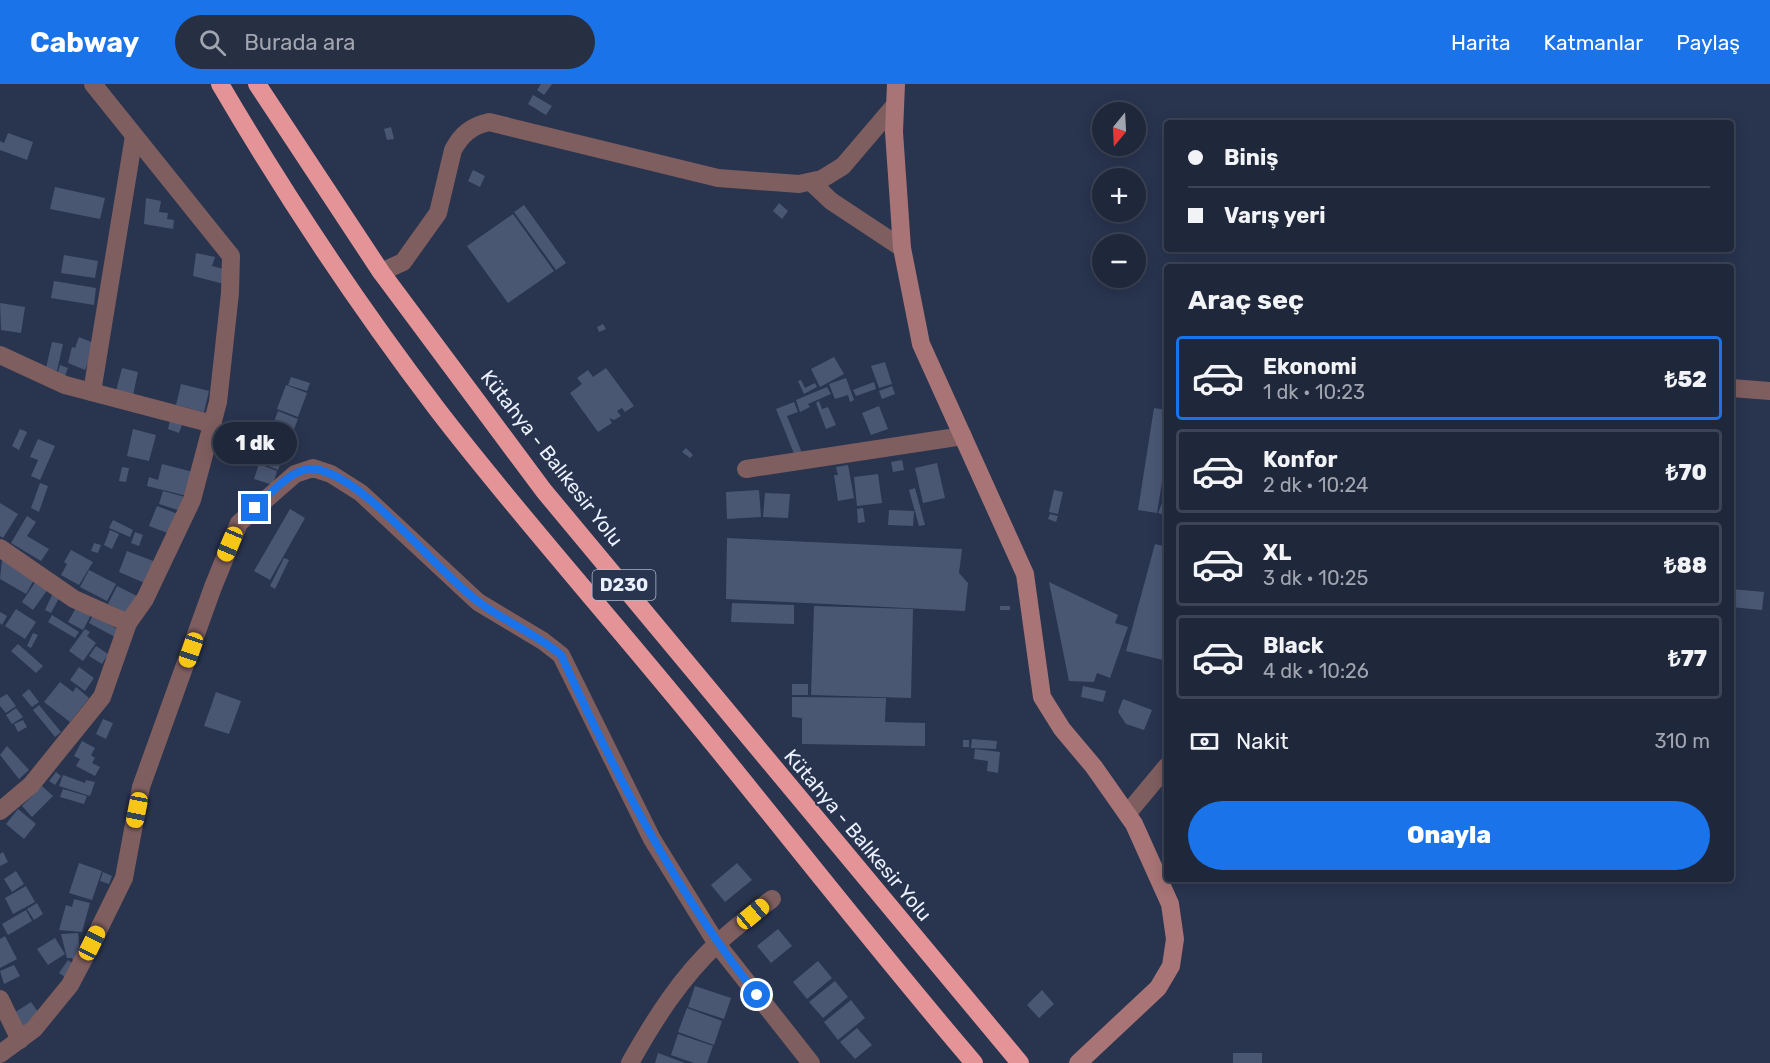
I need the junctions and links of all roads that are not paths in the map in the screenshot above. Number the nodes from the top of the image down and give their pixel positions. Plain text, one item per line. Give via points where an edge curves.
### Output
1 (93, 84) edge
2 (220, 84) edge
3 (257, 84) edge
4 (896, 84) edge
5 (895, 105) junction
6 (134, 136) junction
7 (811, 182) junction
8 (902, 248) junction
9 (381, 272) junction
10 (0, 355) edge
11 (1734, 388) edge
12 (1770, 391) edge
13 (92, 392) junction
14 (213, 424) junction
15 (963, 436) junction
16 (746, 469) dead end
17 (0, 548) edge
18 (128, 623) junction
19 (1164, 770) edge
20 (0, 811) edge
21 (1127, 814) junction
22 (772, 898) dead end
23 (717, 944) junction
24 (0, 999) edge
25 (20, 1040) junction
26 (0, 1054) edge
27 (630, 1063) edge
28 (811, 1063) edge
29 (974, 1063) edge
30 (1020, 1063) edge
31 (1078, 1063) edge

1 - 6 street
2 - 29 highway, D230 via 277,181 358,302 437,409
3 - 9 highway, Kütahya - Balıkesir Yolu / D230
4 - 5 street
5 - 7 street via 843,166
5 - 8 street
6 - 13 street
6 - 14 street via 231,256 219,402
7 - 8 street via 831,201
7 - 9 street via 786,184 718,178 489,122 464,134 453,150 438,213 403,262
8 - 15 street via 921,344
9 - 30 highway, Kütahya - Balıkesir Yolu / D230 via 544,491
10 - 13 street via 65,385
11 - 12 street
13 - 14 street
14 - 18 street via 192,500 145,599
15 - 16 street
15 - 21 street via 1025,574 1042,697
17 - 18 street via 74,598
18 - 20 street via 102,697 31,785
19 - 21 street
21 - 31 street via 1170,904 1175,939 1171,966 1158,988
22 - 23 street
23 - 25 street via 652,839 561,655 478,602 361,493 313,468 295,474 239,523 141,787 124,878 70,985
23 - 27 street via 681,983
23 - 28 street
24 - 25 street
25 - 26 street

